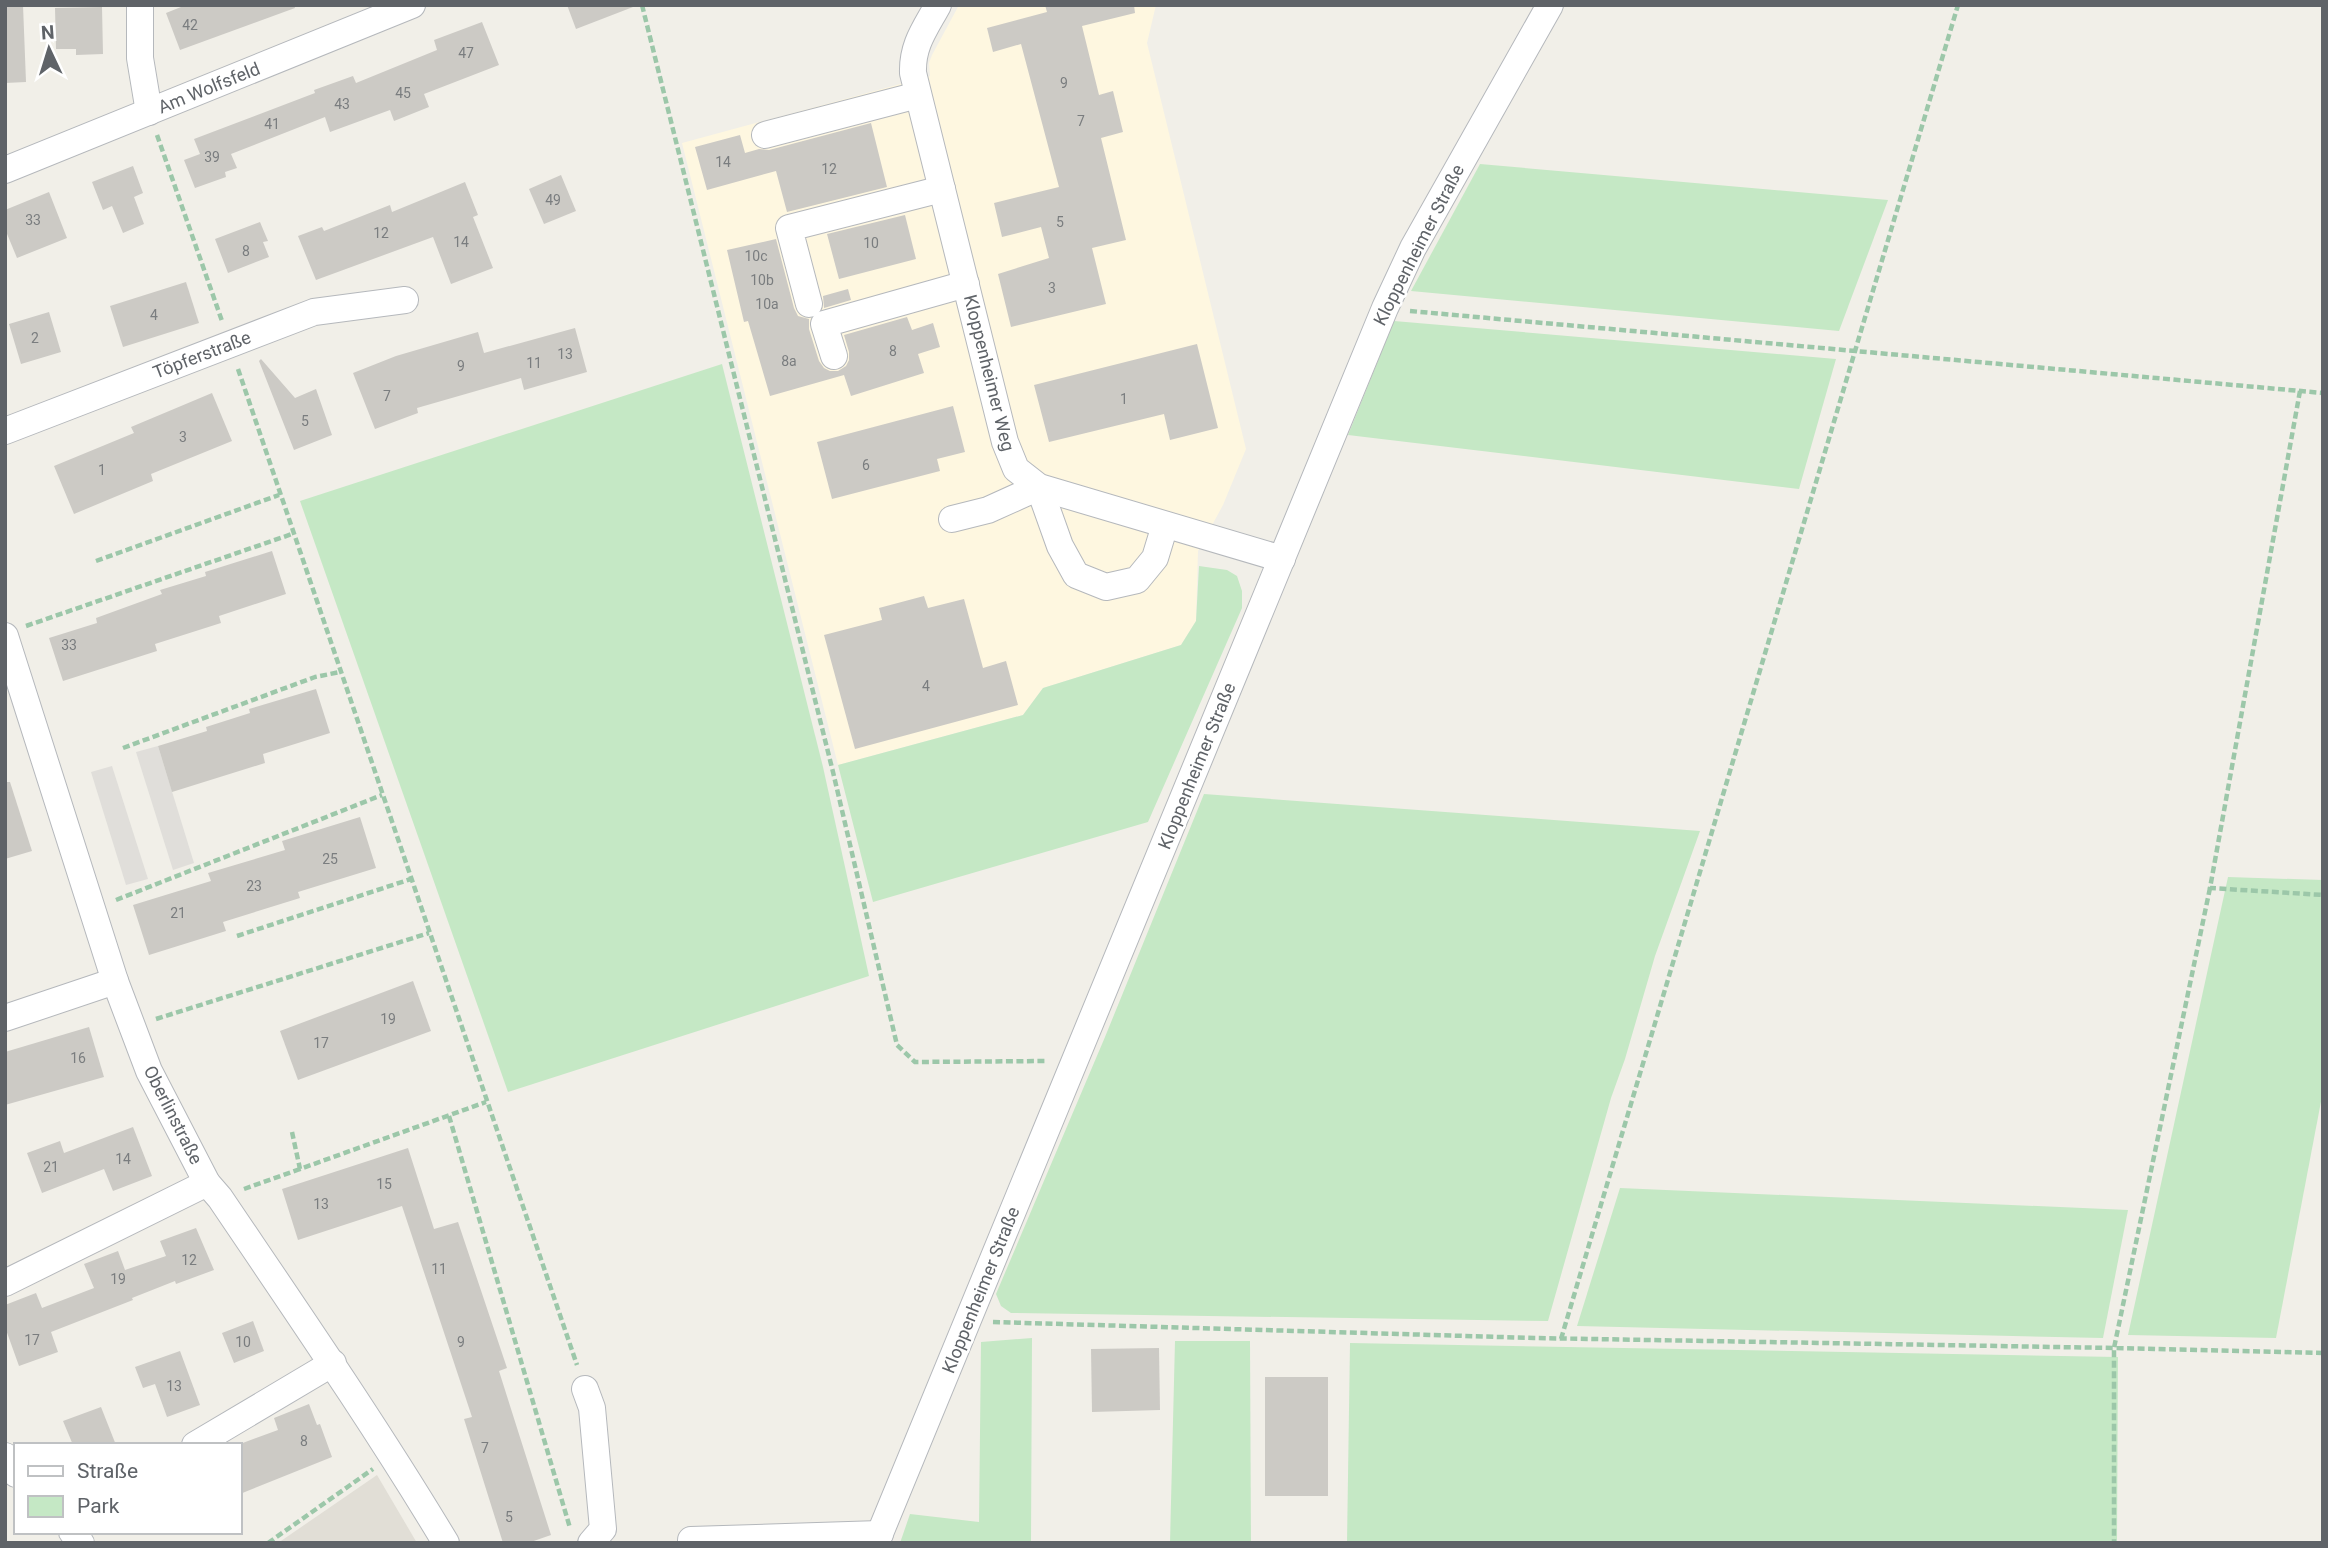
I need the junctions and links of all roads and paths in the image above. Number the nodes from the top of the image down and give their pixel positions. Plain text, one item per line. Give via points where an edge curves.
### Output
1 (140, 5) edge
2 (412, 5) edge
3 (642, 5) edge
4 (938, 5) edge
5 (1550, 5) edge
6 (1958, 5) edge
7 (918, 95) junction
8 (149, 112) junction
9 (765, 135) dead end
10 (5, 170) edge
11 (942, 189) junction
12 (966, 284) junction
13 (405, 300) dead end
14 (809, 304) dead end
15 (1385, 308) junction
16 (230, 344) junction
17 (1855, 349) junction
18 (834, 356) dead end
19 (2300, 391) junction
20 (2323, 393) edge
21 (5, 431) edge
22 (1039, 487) junction
23 (279, 495) junction
24 (952, 519) dead end
25 (1165, 525) junction
26 (293, 534) junction
27 (1282, 559) junction
28 (96, 561) dead end
29 (12, 632) edge
30 (340, 672) junction
31 (123, 748) dead end
32 (382, 795) junction
33 (411, 878) junction
34 (2210, 888) junction
35 (2323, 895) edge
36 (92, 910) junction
37 (429, 933) junction
38 (237, 936) dead end
39 (115, 981) junction
40 (5, 1018) edge
41 (132, 1026) junction
42 (1075, 1061) junction
43 (486, 1102) junction
44 (449, 1116) junction
45 (292, 1132) dead end
46 (300, 1169) junction
47 (213, 1190) junction
48 (5, 1283) edge
49 (968, 1321) junction
50 (1561, 1339) junction
51 (2114, 1348) junction
52 (2323, 1353) edge
53 (334, 1363) junction
54 (585, 1389) joint
55 (198, 1443) edge
56 (393, 1454) junction
57 (580, 1536) edge
58 (878, 1538) edge
59 (691, 1540) dead end
60 (268, 1543) edge
61 (446, 1543) edge
62 (2114, 1543) edge

1 - 8 street via 140,58
2 - 8 street, Am Wolfsfeld
3 - 42 path via 897,1045 915,1062
4 - 7 street, Kloppenheimer Weg via 912,57
5 - 15 street, Kloppenheimer Straße via 1441,195
6 - 17 path
7 - 9 street
7 - 11 street, Kloppenheimer Weg
8 - 10 street, Am Wolfsfeld
8 - 16 path
11 - 12 street, Kloppenheimer Weg
11 - 14 street via 789,228
12 - 18 street via 824,324
12 - 22 street, Kloppenheimer Weg via 1012,462
13 - 16 street, Töpferstraße via 314,312
15 - 17 path
15 - 27 street, Kloppenheimer Straße
16 - 21 street, Töpferstraße
16 - 23 path
17 - 19 path
17 - 50 path
19 - 20 path
19 - 34 path
22 - 24 street via 988,510
22 - 25 street, Kloppenheimer Weg
22 - 25 street via 1060,547 1076,575 1106,587 1137,580 1155,558
23 - 26 path
23 - 28 path
25 - 27 street, Kloppenheimer Weg
26 - 29 path
26 - 30 path
27 - 42 street, Kloppenheimer Straße
29 - 36 street, Oberlinstraße
30 - 31 path via 315,677
30 - 32 path
32 - 33 path
32 - 36 path
33 - 37 path
33 - 38 path
34 - 35 path
34 - 51 path
36 - 39 street, Oberlinstraße
37 - 41 path
37 - 43 path
39 - 40 street
39 - 41 street, Oberlinstraße
41 - 47 street, Oberlinstraße via 149,1071
42 - 49 street, Kloppenheimer Straße
43 - 44 path
43 - 54 path
44 - 46 path
44 - 57 path
45 - 46 path
46 - 47 path
47 - 48 street
47 - 53 street, Oberlinstraße
49 - 50 path
49 - 58 street, Kloppenheimer Straße
50 - 51 path
51 - 52 path
51 - 62 path
53 - 55 street
53 - 56 street, Oberlinstraße
54 - 57 street via 592,1408 603,1529
56 - 60 path
56 - 61 street, Oberlinstraße
58 - 59 street

